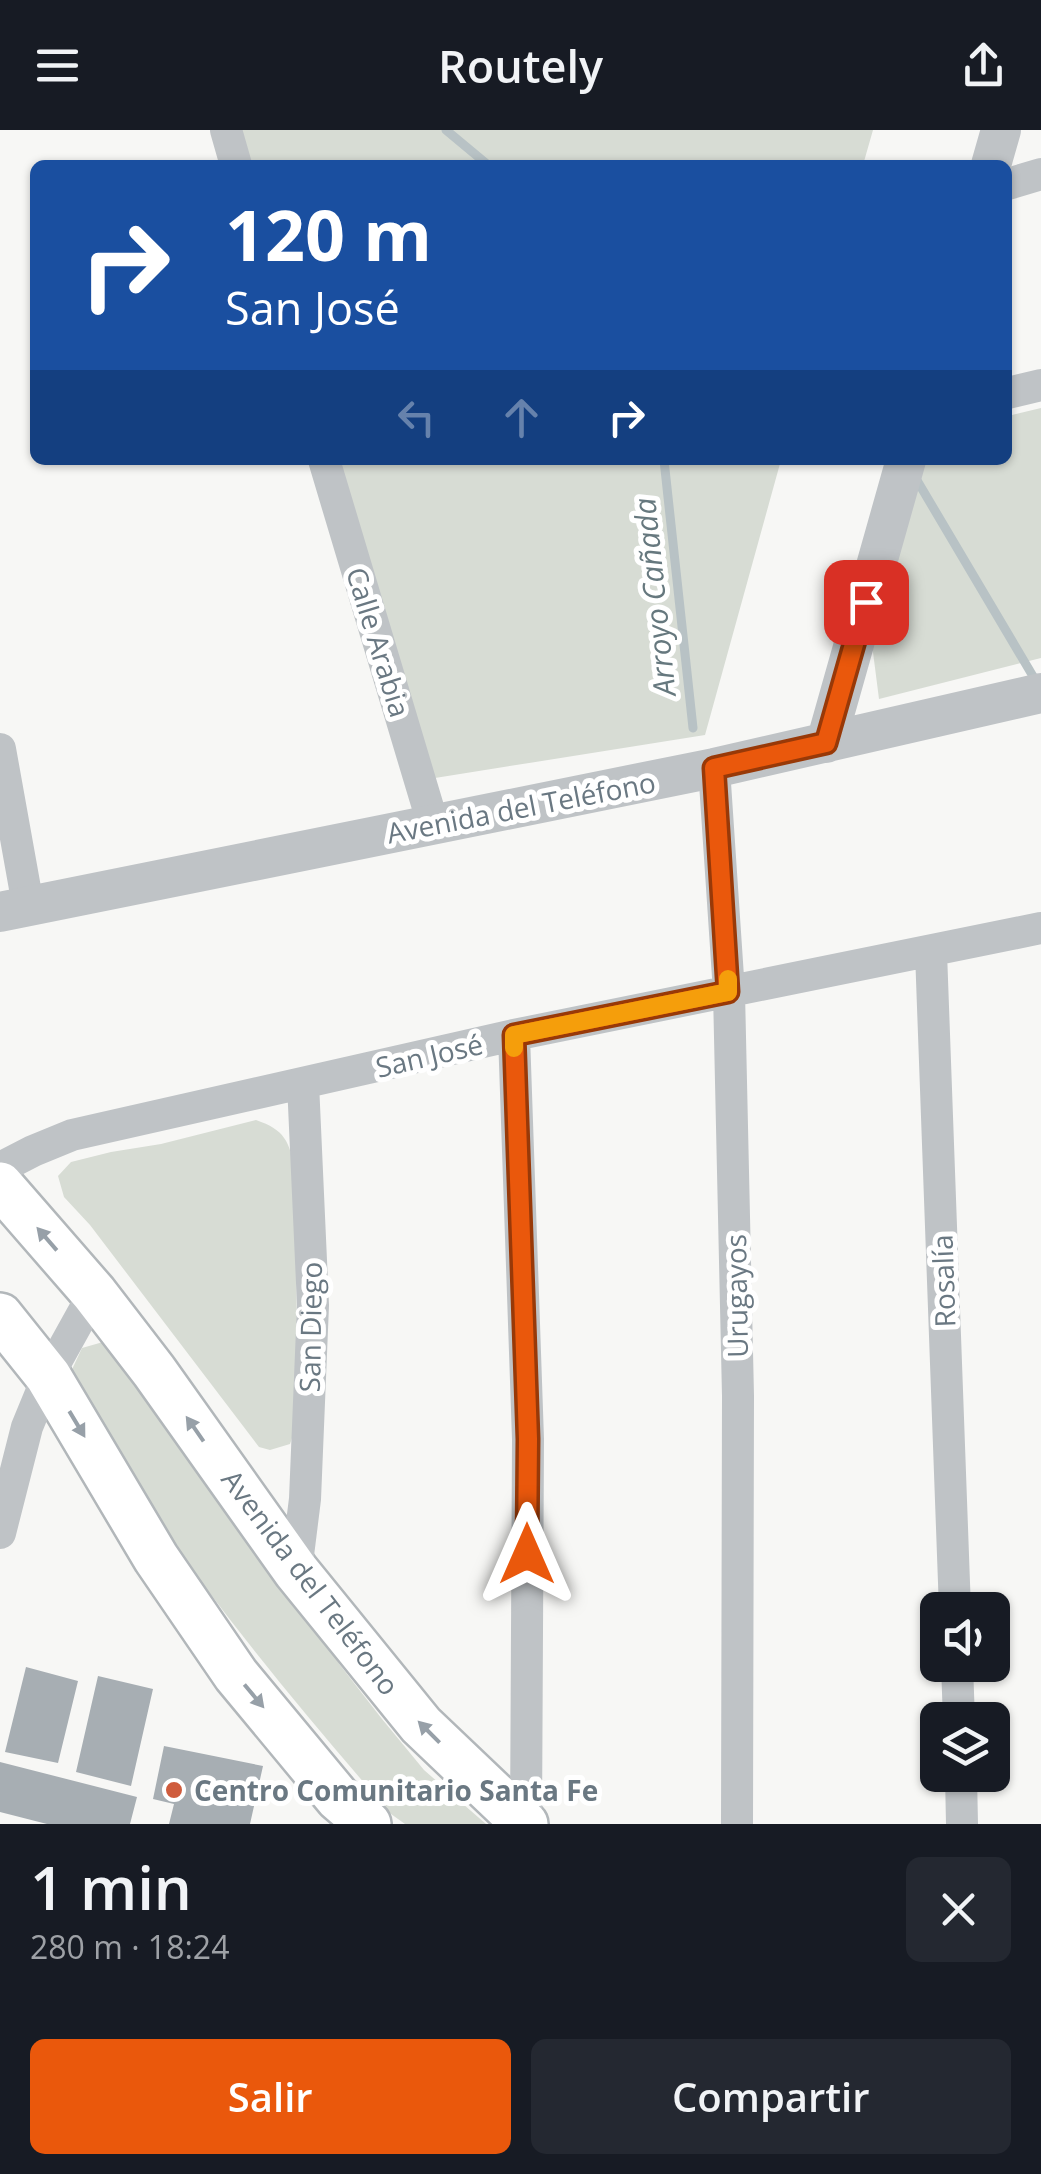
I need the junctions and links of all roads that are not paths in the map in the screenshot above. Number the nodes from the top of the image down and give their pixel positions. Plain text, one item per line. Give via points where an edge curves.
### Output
1 (226, 130) edge
2 (1001, 130) edge
3 (235, 160) edge
4 (992, 160) edge
5 (1041, 174) edge
6 (1012, 183) edge
7 (1041, 385) edge
8 (1012, 392) edge
9 (325, 465) edge
10 (905, 465) edge
11 (1032, 696) edge
12 (826, 743) junction
13 (0, 749) edge
14 (714, 768) junction
15 (433, 824) junction
16 (14, 909) edge
17 (1041, 928) edge
18 (931, 952) junction
19 (728, 992) junction
20 (514, 1035) junction
21 (303, 1083) junction
22 (0, 1168) edge
23 (0, 1185) edge
24 (94, 1293) junction
25 (0, 1316) edge
26 (48, 1376) junction
27 (13, 1435) edge
28 (0, 1533) edge
29 (296, 1571) junction
30 (954, 1592) edge
31 (961, 1792) edge
32 (368, 1824) edge
33 (525, 1824) edge
34 (737, 1824) edge
35 (962, 1824) edge

1 - 3 street
2 - 4 street
5 - 6 street
7 - 8 street
9 - 15 street, Calle Arabia
10 - 12 street
11 - 12 street, Avenida del Teléfono
12 - 14 street, Avenida del Teléfono
13 - 16 street
14 - 15 street, Avenida del Teléfono
14 - 19 street, Urugayos
15 - 16 street, Avenida del Teléfono
17 - 18 street, San José
18 - 19 street, San José
18 - 30 street, Rosalía
19 - 20 street, San José
19 - 34 street, Urugayos via 738,1396
20 - 21 street, San José
20 - 33 street via 528,1439
21 - 22 street, San José via 72,1135
21 - 29 street, San Diego via 313,1305
24 -> 23 main road, Avenida del Teléfono
24 - 26 street
29 -> 24 main road, Avenida del Teléfono
25 - 26 main road
26 - 27 street
26 -> 32 main road via 156,1558 236,1675 338,1798
27 - 28 street
33 -> 29 main road, Avenida del Teléfono via 421,1725
31 - 35 street

